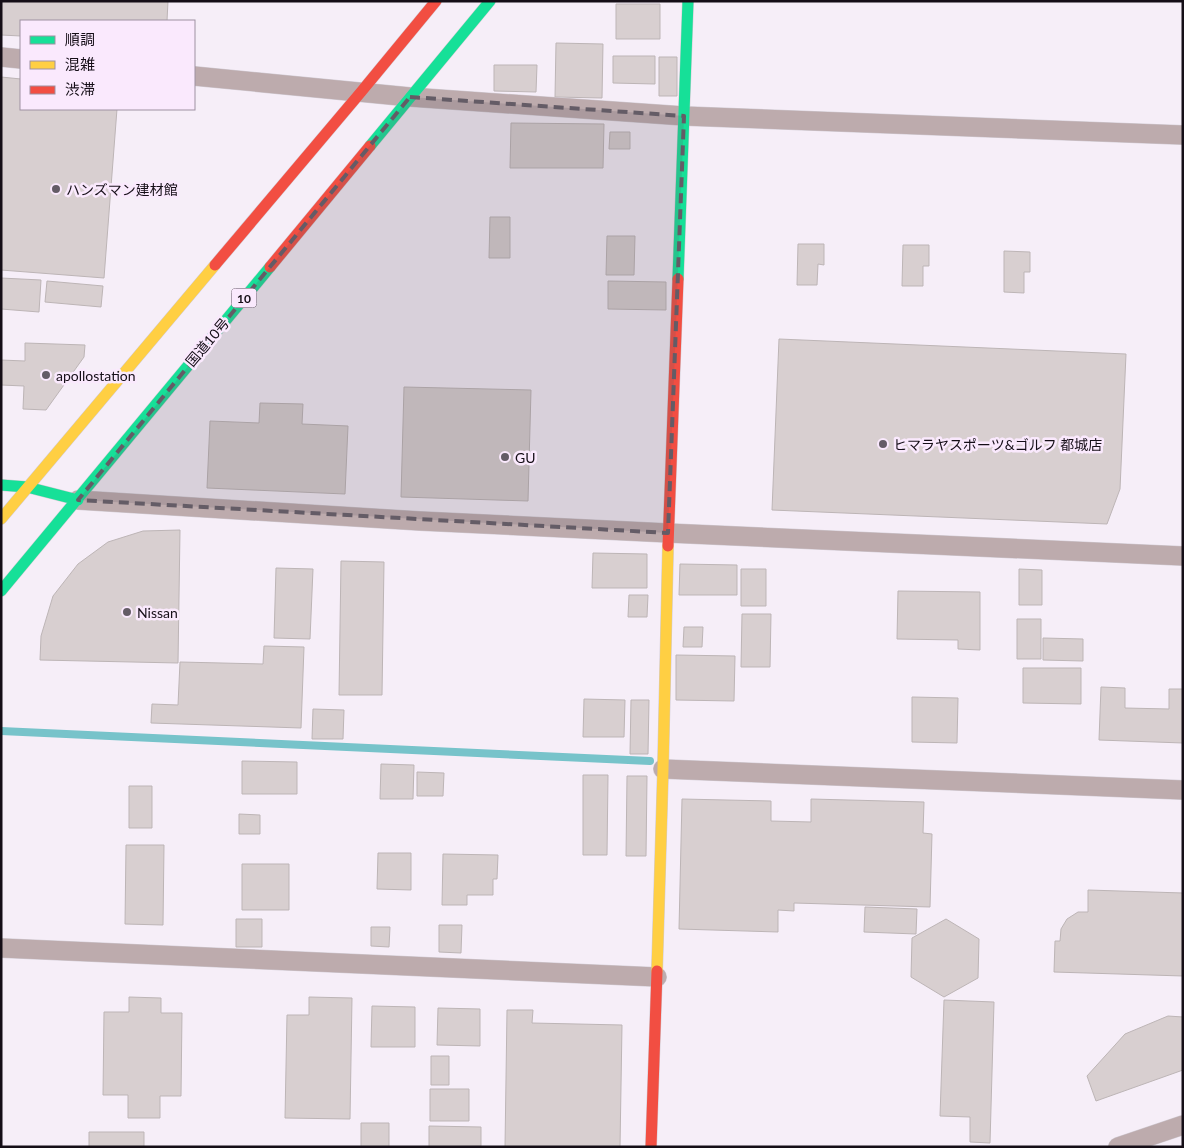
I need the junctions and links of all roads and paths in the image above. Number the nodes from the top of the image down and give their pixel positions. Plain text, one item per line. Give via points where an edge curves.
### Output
1 (436, 1) edge
2 (490, 1) edge
3 (688, 1) edge
4 (1, 57) edge
5 (20, 59) edge
6 (195, 76) edge
7 (361, 92) junction
8 (410, 96) junction
9 (684, 116) junction
10 (1183, 136) edge
11 (1, 485) edge
12 (27, 487) junction
13 (78, 500) junction
14 (1, 520) edge
15 (668, 533) junction
16 (1183, 556) edge
17 (1, 591) edge
18 (663, 769) junction
19 (1183, 790) edge
20 (1, 948) edge
21 (657, 977) junction
22 (1183, 1124) edge
23 (651, 1147) edge
24 (1118, 1147) edge

1 - 7 main road
2 - 8 main road, 国道10号 / 10
3 - 9 main road
4 - 5 street
6 - 7 street
7 - 8 street
7 - 12 main road
8 - 9 street
8 - 13 main road, 国道10号 / 10
9 - 10 street
9 - 15 main road
11 - 12 main road
12 - 13 main road
12 - 14 main road
13 - 15 street
13 - 17 main road, 国道10号 / 10
15 - 16 street
15 - 18 main road
18 - 19 street
18 - 21 main road
20 - 21 street
21 - 23 main road
22 - 24 street

